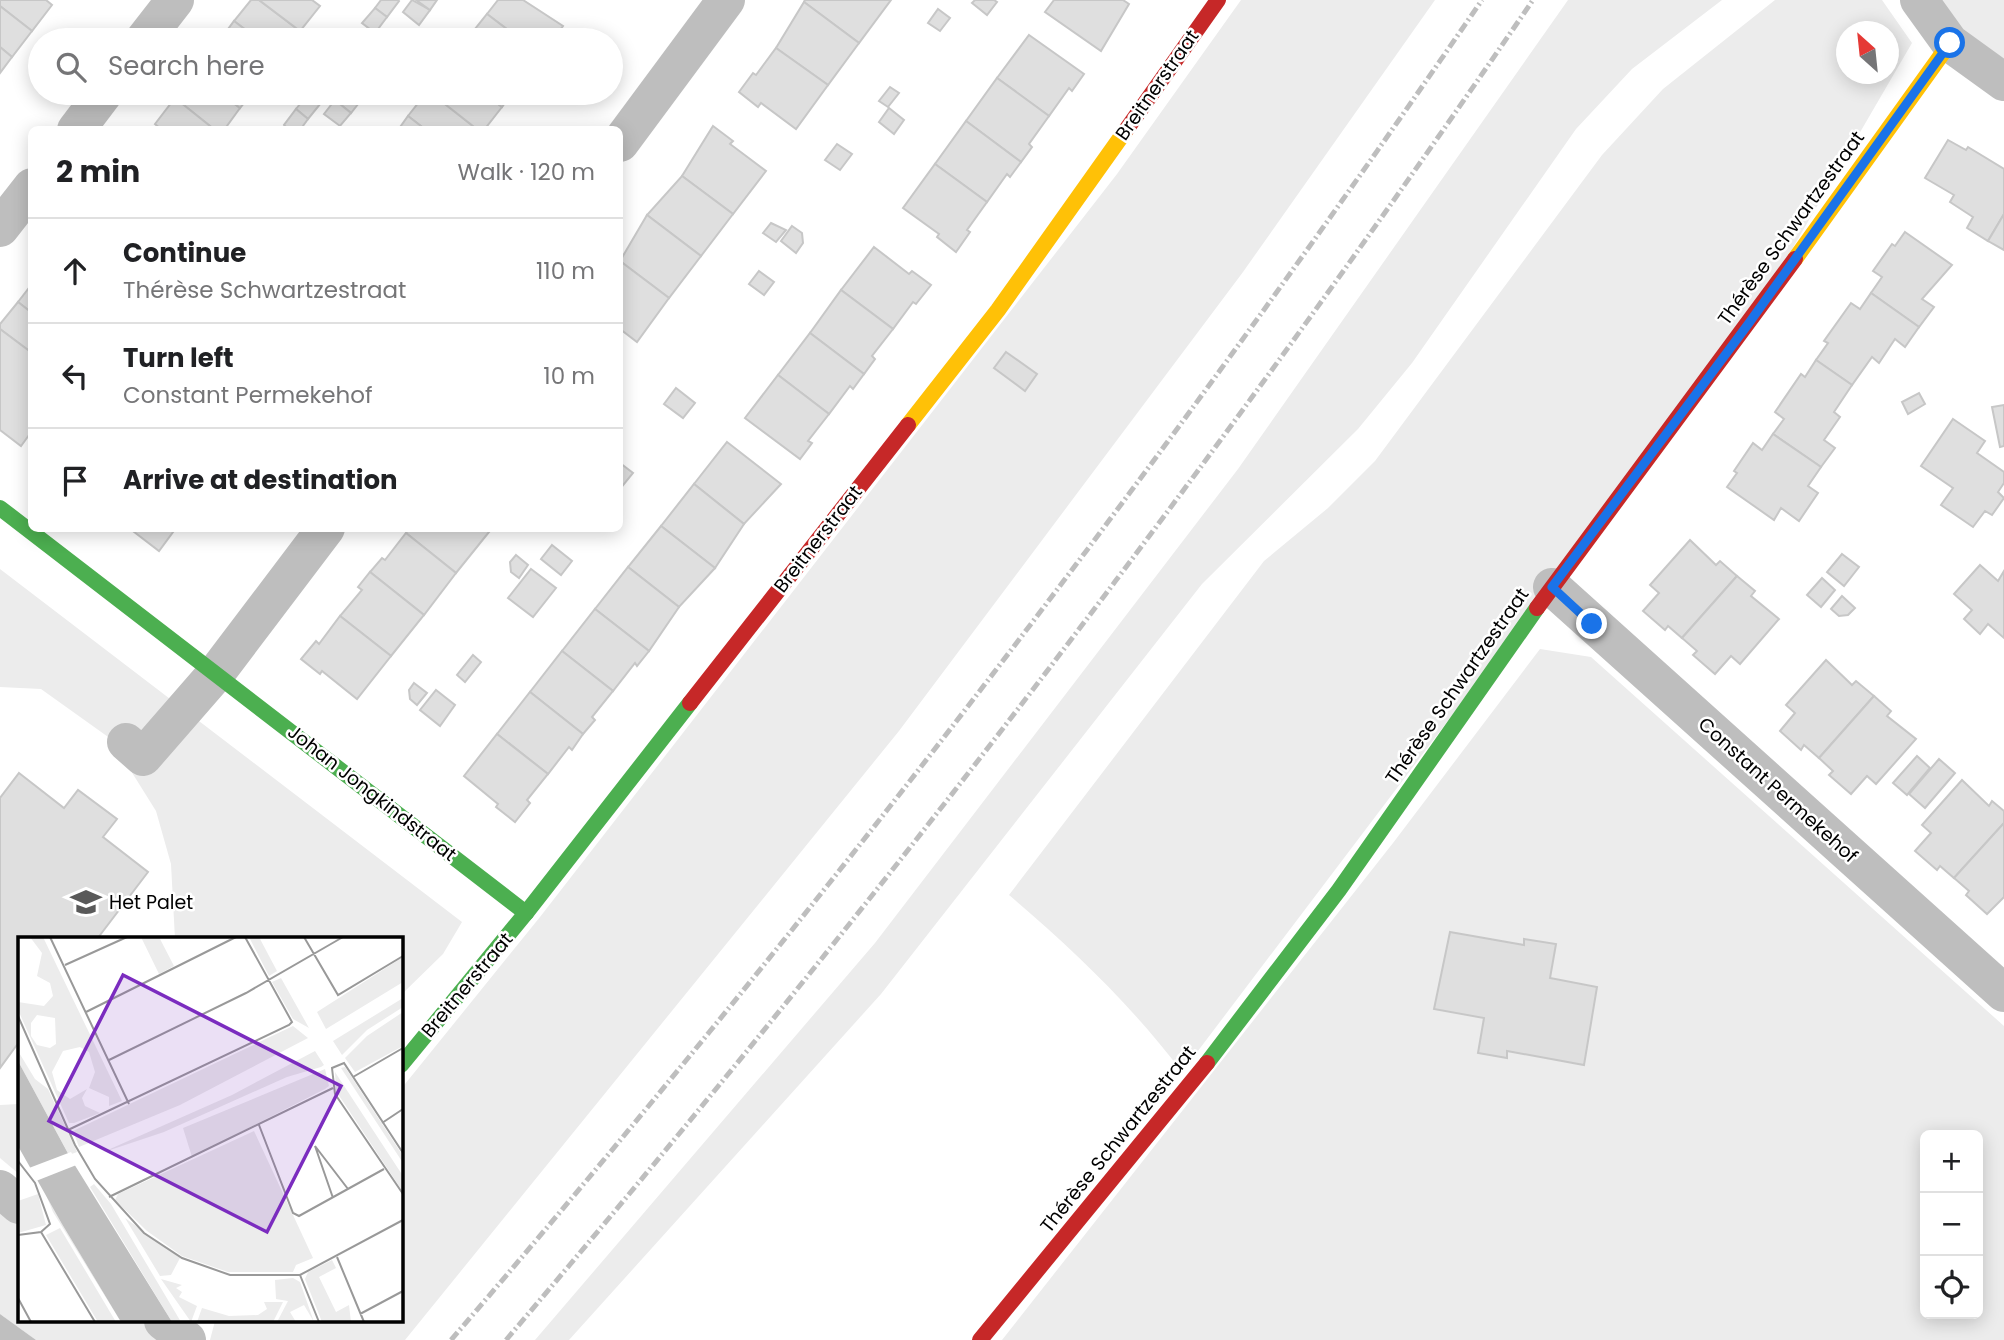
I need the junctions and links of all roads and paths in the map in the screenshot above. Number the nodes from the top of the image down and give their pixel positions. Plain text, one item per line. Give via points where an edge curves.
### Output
1 (175, 0) edge
2 (726, 0) edge
3 (1218, 0) edge
4 (1919, 0) edge
5 (153, 28) edge
6 (1950, 43) junction
7 (2004, 82) edge
8 (95, 105) edge
9 (79, 126) edge
10 (623, 139) edge
11 (28, 192) edge
12 (0, 228) edge
13 (0, 508) edge
14 (28, 529) edge
15 (32, 532) edge
16 (323, 532) edge
17 (1552, 587) junction
18 (217, 672) junction
19 (126, 742) dead end
20 (526, 913) junction
21 (2004, 993) edge
22 (402, 1064) edge
23 (0, 1189) edge
24 (18, 1204) edge
25 (980, 1340) edge

1 - 5 street
2 - 10 street
3 - 20 street, Breitnerstraat via 998,310
4 - 6 street
6 - 7 street
6 - 17 street, Thérèse Schwartzestraat
8 - 9 street
11 - 12 street
13 - 14 street, Johan Jongkindstraat
15 - 18 street, Johan Jongkindstraat
16 - 18 street
17 - 21 street, Constant Permekehof
17 - 25 street, Thérèse Schwartzestraat via 1314,923 1168,1114
18 - 19 street via 143,757
18 - 20 street, Johan Jongkindstraat
20 - 22 street, Breitnerstraat
23 - 24 street

